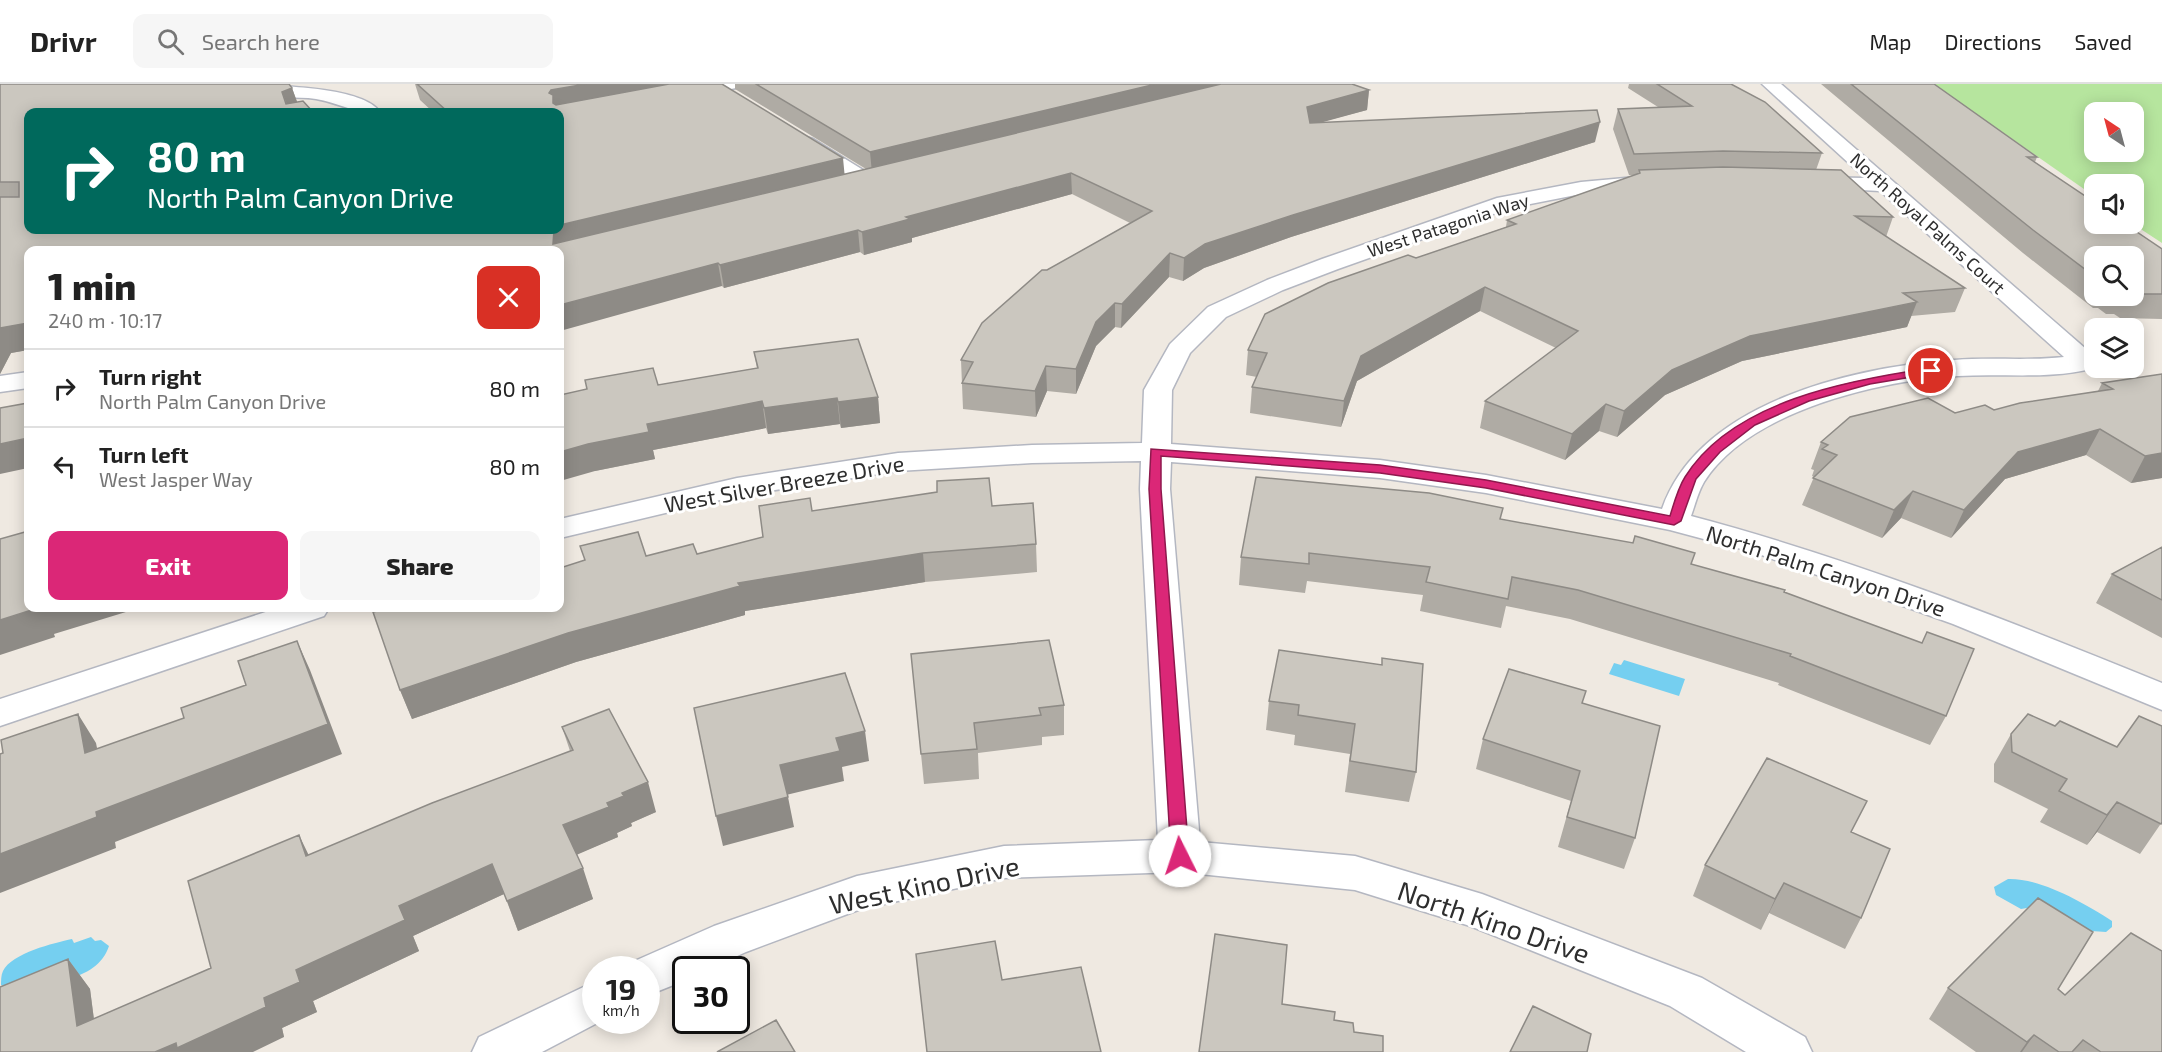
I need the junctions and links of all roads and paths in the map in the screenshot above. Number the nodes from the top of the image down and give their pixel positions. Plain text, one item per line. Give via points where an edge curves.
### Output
1 (1771, 84) edge
2 (231, 90) edge
3 (727, 90) edge
4 (660, 98) edge
5 (364, 108) edge
6 (792, 134) edge
7 (892, 176) edge
8 (869, 182) junction
9 (1664, 182) edge
10 (1785, 182) edge
11 (1886, 184) junction
12 (846, 188) edge
13 (24, 381) edge
14 (0, 384) edge
15 (1155, 452) junction
16 (1674, 521) junction
17 (564, 527) edge
18 (300, 612) edge
19 (2162, 698) edge
20 (0, 713) edge
21 (1180, 856) junction
22 (660, 971) edge
23 (582, 1008) edge
24 (496, 1052) edge
25 (1788, 1052) edge

1 - 11 street, North Royal Palms Court
2 - 5 street via 299,92 339,98
3 - 4 street
6 - 8 street
7 - 8 street
8 - 12 street
9 - 15 street, West Patagonia Way via 1581,188 1505,203 1275,285 1217,312 1179,350 1158,390
10 - 11 street
11 - 16 street, North Royal Palms Court via 2085,362 2028,368 1952,368 1869,381 1805,399 1751,422 1715,449 1690,478
13 - 14 street
15 - 16 street, North Palm Canyon Drive via 1380,469 1486,484
15 - 17 street, West Silver Breeze Drive via 898,462 737,487
15 - 21 street, West Patagonia Way
16 - 19 street, North Palm Canyon Drive via 1767,546 1965,616
18 - 20 street
21 - 22 street, West Kino Drive via 1004,862 857,892 730,939
21 - 25 street, North Kino Drive via 1355,873 1482,912 1686,992
23 - 24 street

